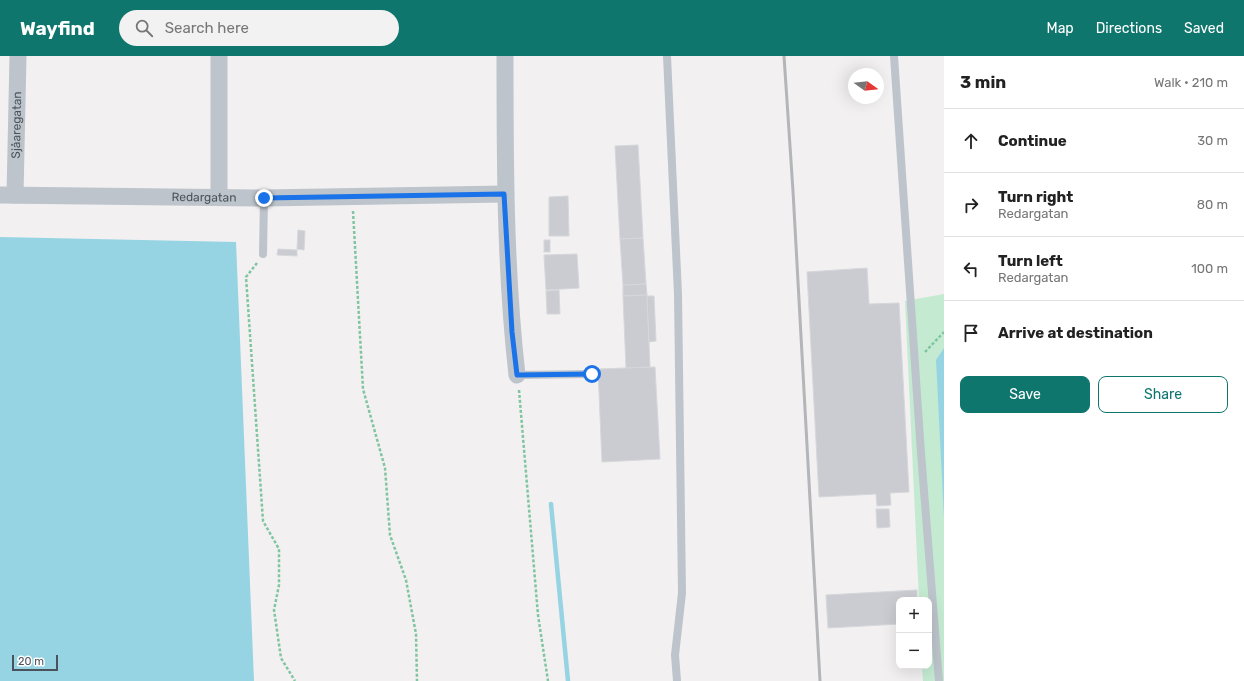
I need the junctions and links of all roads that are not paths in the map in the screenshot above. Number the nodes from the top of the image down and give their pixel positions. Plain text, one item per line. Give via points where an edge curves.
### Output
1 (18, 56) edge
2 (219, 56) edge
3 (505, 56) edge
4 (667, 56) edge
5 (894, 56) edge
6 (504, 194) junction
7 (8, 195) edge
8 (218, 197) junction
9 (264, 198) junction
10 (263, 254) road end
11 (592, 374) dead end
12 (517, 375) joint
13 (677, 681) edge
14 (939, 681) edge

1 - 7 street, Sjåaregatan
2 - 8 street
3 - 6 street
4 - 13 lane via 678,294 682,593 675,655
5 - 14 lane
6 - 9 street, Redargatan
6 - 12 street
7 - 8 street, Redargatan
8 - 9 street, Redargatan
9 - 10 lane
11 - 12 lane

